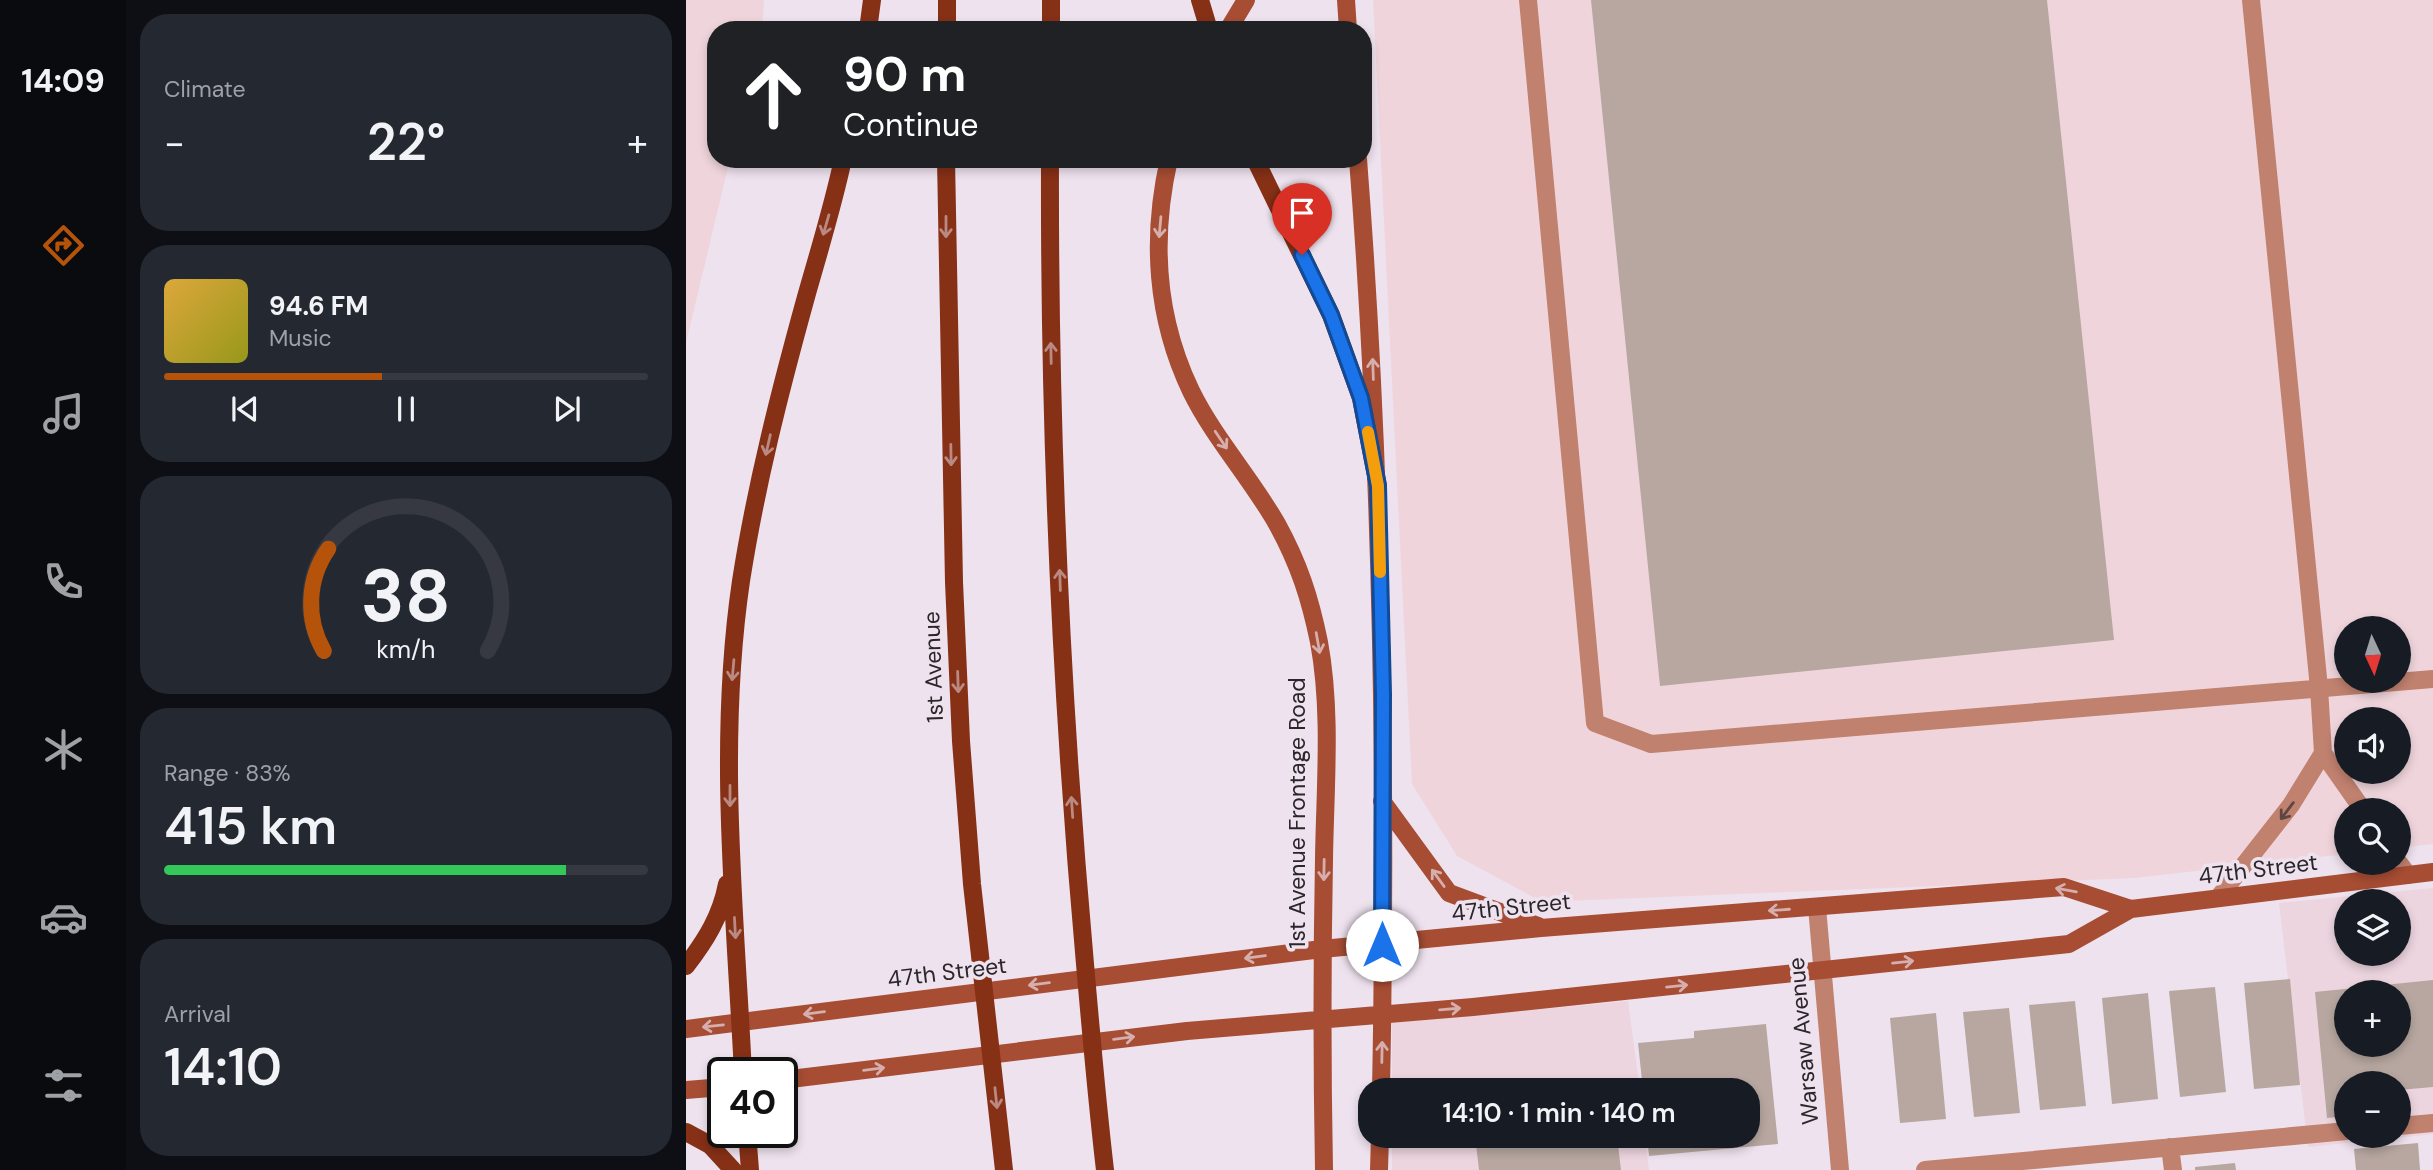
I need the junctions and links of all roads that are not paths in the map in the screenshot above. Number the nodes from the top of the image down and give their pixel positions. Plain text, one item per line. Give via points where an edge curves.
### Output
1 (872, 0) edge
2 (947, 0) edge
3 (1051, 0) edge
4 (1200, 0) edge
5 (1246, 0) edge
6 (1346, 0) edge
7 (1528, 0) edge
8 (2251, 0) edge
9 (869, 21) edge
10 (947, 21) edge
11 (1051, 21) edge
12 (1206, 21) edge
13 (1233, 21) edge
14 (1347, 21) edge
15 (842, 168) edge
16 (946, 168) edge
17 (1051, 168) edge
18 (1168, 168) edge
19 (1259, 168) edge
20 (1359, 168) edge
21 (1378, 486) junction
22 (2433, 679) edge
23 (2319, 688) junction
24 (2323, 753) junction
25 (2355, 798) edge
26 (1382, 801) junction
27 (732, 860) junction
28 (2411, 870) edge
29 (2433, 872) edge
30 (2365, 875) edge
31 (2218, 898) junction
32 (1816, 907) junction
33 (2131, 909) junction
34 (1541, 928) junction
35 (1382, 945) junction
36 (1322, 950) junction
37 (686, 966) edge
38 (1821, 971) junction
39 (1382, 1014) junction
40 (1322, 1018) junction
41 (741, 1023) junction
42 (686, 1029) edge
43 (742, 1057) edge
44 (798, 1078) edge
45 (1381, 1078) edge
46 (707, 1088) edge
47 (686, 1090) edge
48 (2433, 1123) edge
49 (2411, 1125) edge
50 (686, 1132) edge
51 (2334, 1132) edge
52 (2171, 1147) junction
53 (748, 1148) edge
54 (1380, 1148) edge
55 (1003, 1165) edge
56 (733, 1170) edge
57 (750, 1170) edge
58 (1105, 1170) edge
59 (1324, 1170) edge
60 (1379, 1170) edge
61 (1840, 1170) edge
62 (1925, 1170) edge
63 (2173, 1170) edge

1 - 9 main road
2 - 10 main road
3 - 11 main road
4 - 12 main road
5 - 13 main road
6 - 14 main road
7 - 23 street via 1595,723 1651,744
8 - 23 street
15 -> 27 main road via 772,425 741,583 731,690
16 -> 55 main road, 1st Avenue via 961,741
58 -> 17 main road via 1065,716 1050,350
18 -> 36 main road, 1st Avenue Frontage Road via 1158,234 1160,291 1171,344 1191,392 1276,522 1303,577 1319,645 1326,712
19 - 21 main road via 1331,315 1361,398
21 -> 20 main road
21 - 26 main road
22 - 23 street
23 - 24 street
24 - 25 street
24 -> 31 street via 2291,805
34 -> 26 main road via 1449,892
26 - 35 main road
27 - 37 main road via 723,904 706,941
27 -> 41 main road
28 - 29 main road, 47th Street
30 - 31 main road, 47th Street
31 - 33 main road, 47th Street
33 -> 32 main road, 47th Street via 2063,887
32 -> 34 main road, 47th Street
32 - 38 street, Warsaw Avenue
38 -> 33 main road, 47th Street via 2069,944
34 - 35 main road, 47th Street
35 - 36 main road, 47th Street
35 - 39 main road
36 - 40 main road, 1st Avenue Frontage Road
36 -> 41 main road, 47th Street
39 -> 38 main road, 47th Street
38 - 61 street, Warsaw Avenue
39 - 40 main road, 47th Street
45 -> 39 main road
44 -> 40 main road, 47th Street
40 - 59 main road, 1st Avenue Frontage Road
41 -> 42 main road, 47th Street
41 - 43 main road
46 - 47 main road
48 - 49 street
50 - 56 main road via 710,1145
51 - 52 street
52 - 62 street
52 - 63 street
53 - 57 main road
54 - 60 main road

